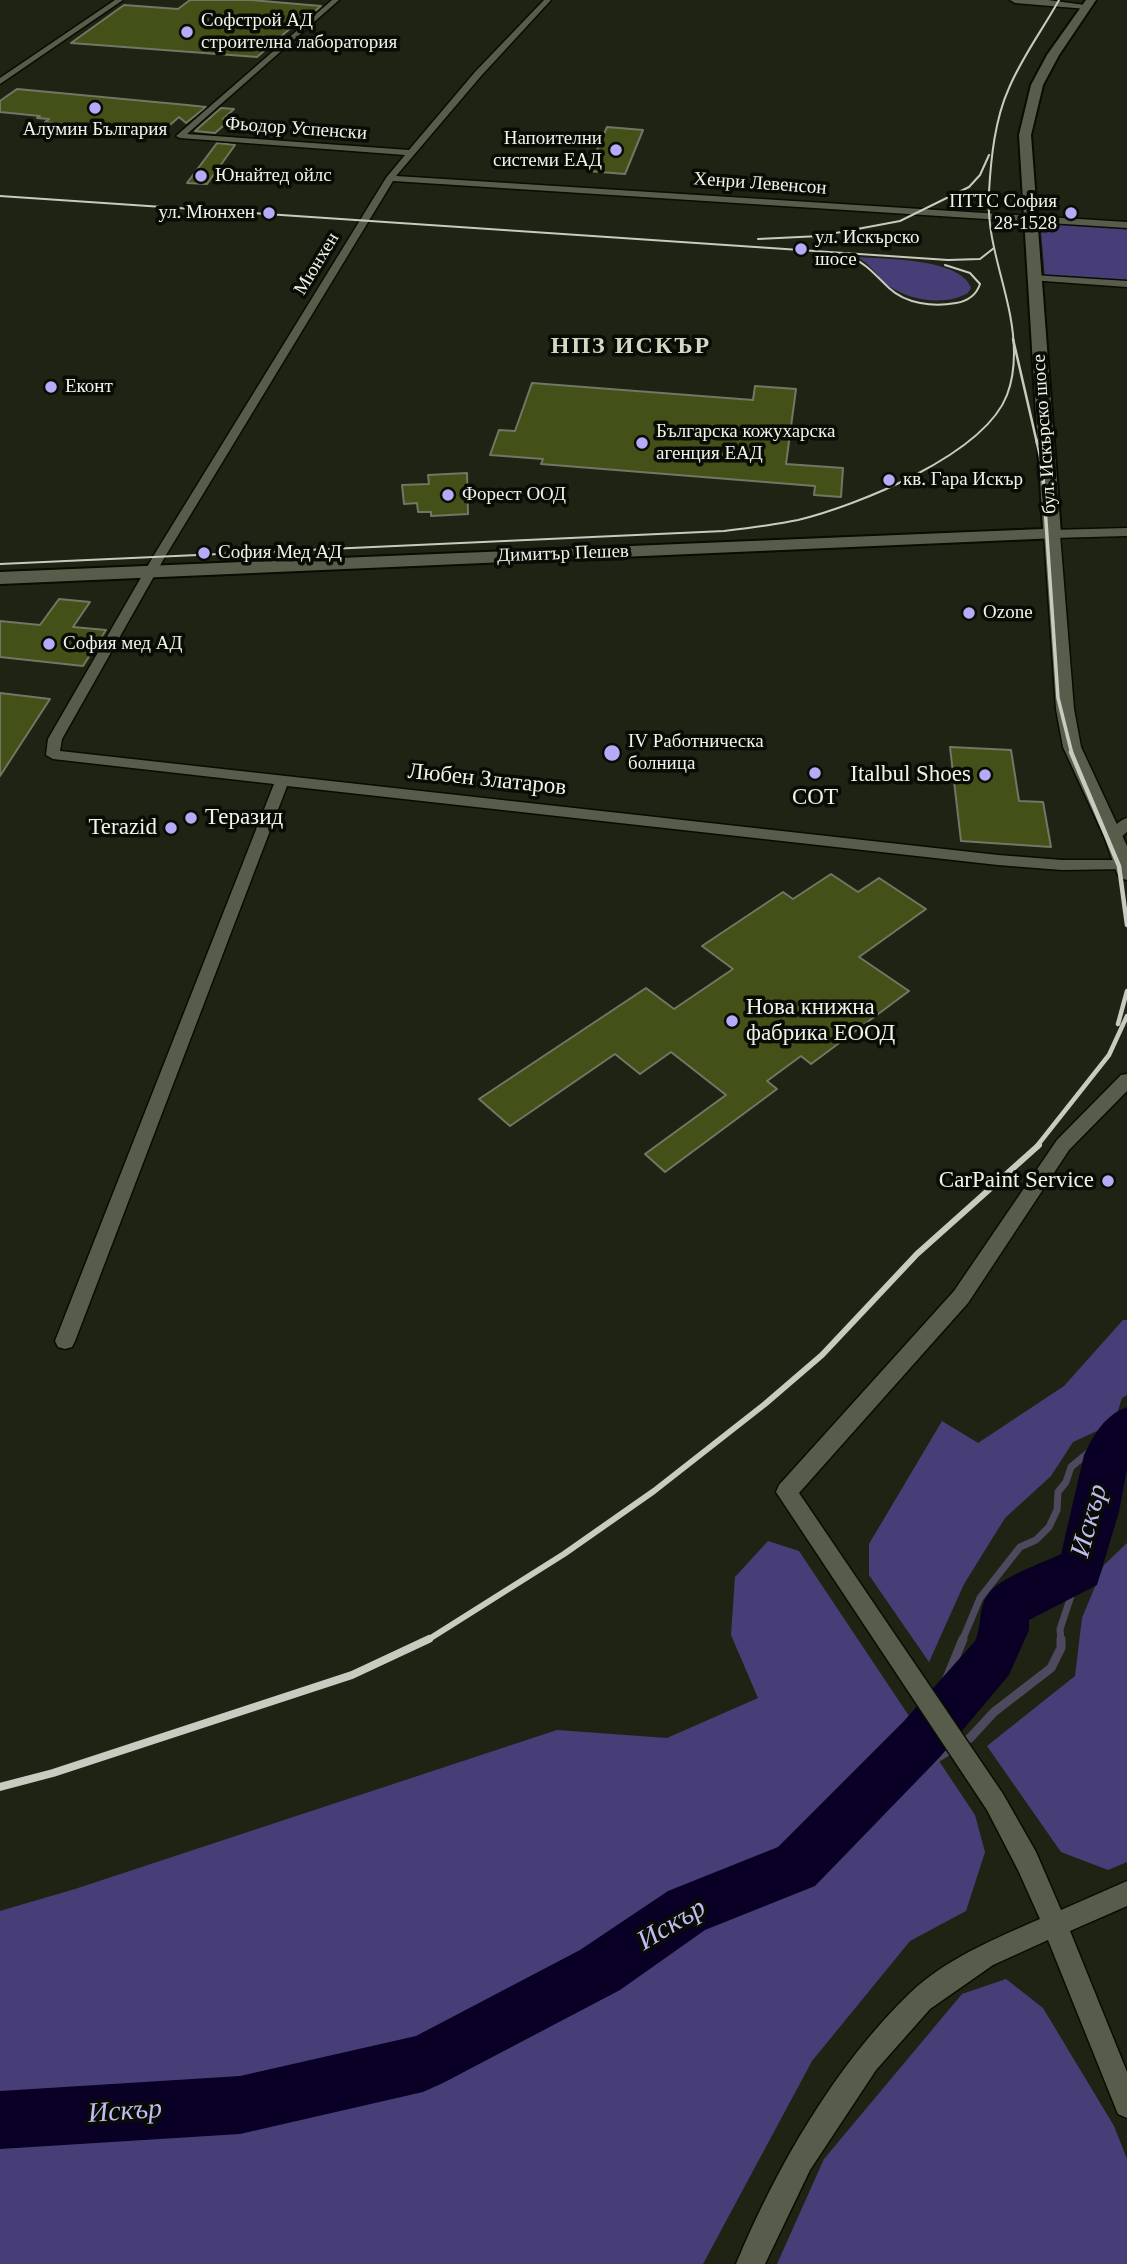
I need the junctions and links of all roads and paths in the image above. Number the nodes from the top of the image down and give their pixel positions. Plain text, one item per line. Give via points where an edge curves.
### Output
1 (120, 0) edge
2 (317, 0) edge
3 (548, 0) edge
4 (1015, 0) edge
5 (335, 1) edge
6 (1089, 3) edge
7 (0, 82) edge
8 (411, 153) junction
9 (390, 178) junction
10 (1028, 219) junction
11 (1127, 225) edge
12 (1033, 278) junction
13 (1127, 284) edge
14 (1127, 532) edge
15 (1052, 534) junction
16 (150, 571) junction
17 (0, 578) edge
18 (282, 781) junction
19 (1121, 830) edge
20 (1126, 869) edge
21 (1127, 1080) edge
22 (65, 1341) dead end
23 (1127, 1894) edge
24 (1054, 1923) junction
25 (1127, 2105) edge
26 (750, 2264) edge

1 - 7 street
2 - 5 street
3 - 8 street, Мюнхен
4 - 6 street
5 - 8 street, Фьодор Успенски via 180,136
6 - 10 main road, бул. Искърско шосе via 1037,85 1025,135
8 - 9 street, Мюнхен
9 - 10 street, Хенри Левенсон
9 - 16 street, Мюнхен
10 - 11 street, Хенри Левенсон
10 - 12 main road, бул. Искърско шосе
12 - 13 street
12 - 15 main road, бул. Искърско шосе
14 - 15 street, Димитър Пешев
15 - 16 main road, Димитър Пешев
15 - 19 street, бул. Искърско шосе via 1072,747
16 - 17 main road, Димитър Пешев
16 - 18 street, Любен Златаров via 55,739 53,755
18 - 20 street, Любен Златаров via 998,860
18 - 22 street
19 - 20 street, бул. Искърско шосе
21 - 24 street via 1063,1145 961,1297 786,1492 995,1802
23 - 24 street
24 - 25 street
24 - 26 street via 984,1956 920,2000 867,2061 800,2160

